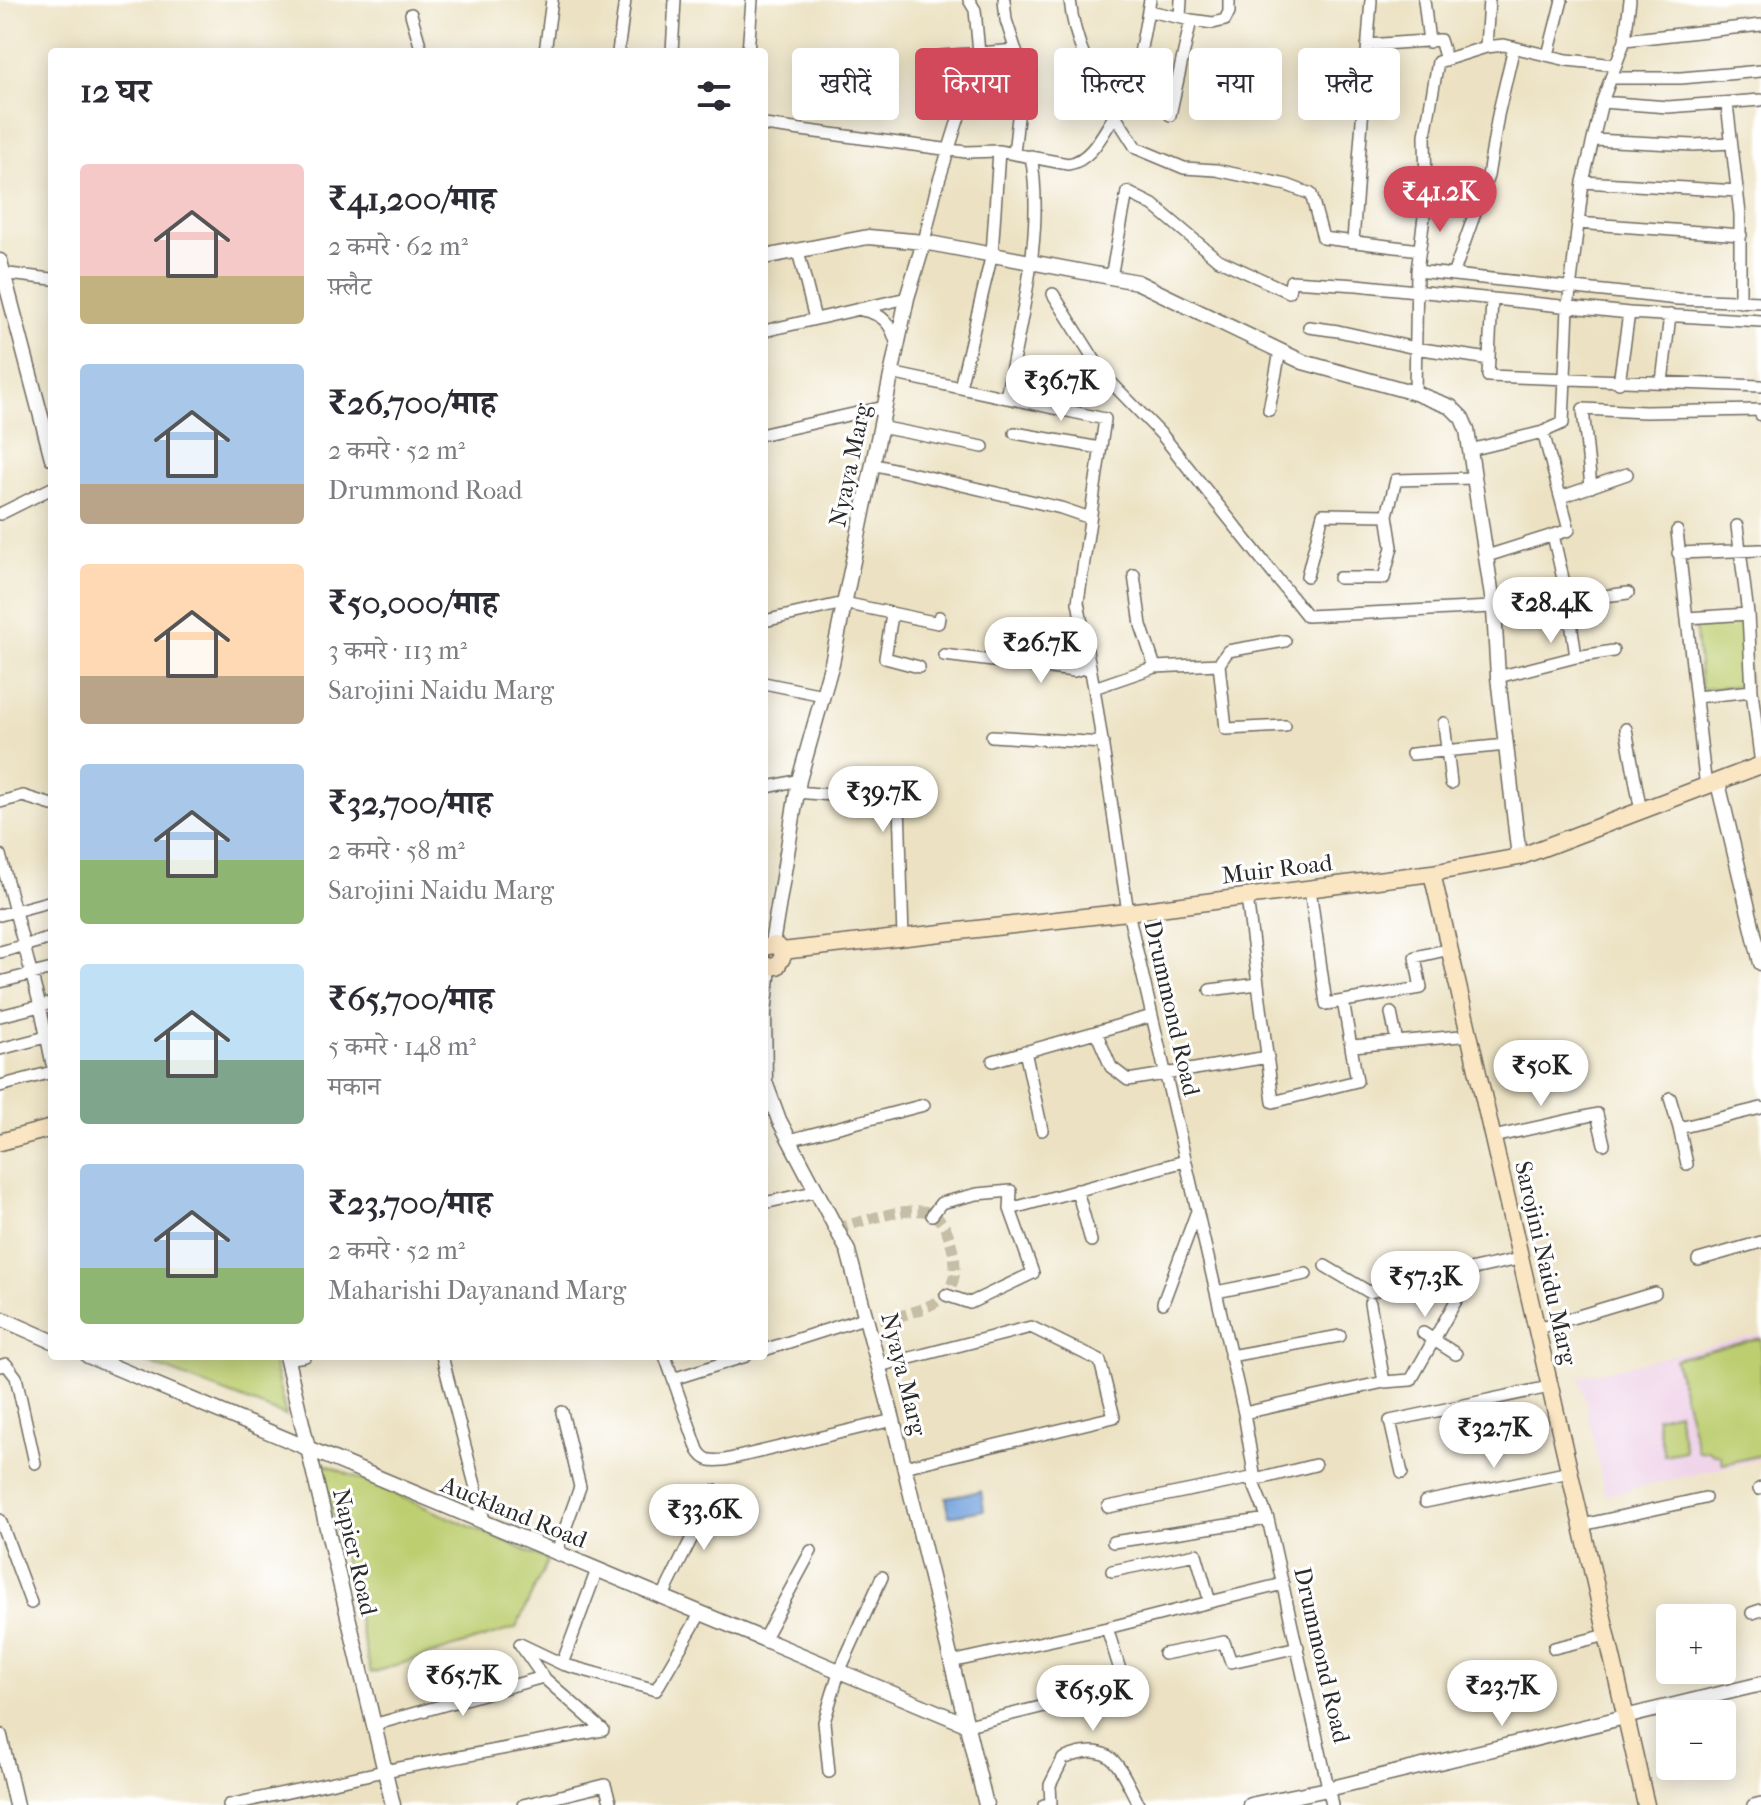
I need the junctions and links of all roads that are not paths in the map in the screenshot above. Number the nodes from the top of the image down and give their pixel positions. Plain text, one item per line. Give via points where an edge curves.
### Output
1 (552, 0) edge
2 (625, 0) edge
3 (675, 0) edge
4 (752, 0) edge
5 (969, 0) edge
6 (1004, 0) edge
7 (1070, 0) edge
8 (1181, 0) edge
9 (1229, 0) edge
10 (1371, 0) edge
11 (1424, 0) edge
12 (1489, 0) edge
13 (1562, 0) edge
14 (1630, 0) edge
15 (1149, 5) edge
16 (411, 14) dead end
17 (1185, 18) junction
18 (1761, 25) edge
19 (1625, 40) junction
20 (1429, 42) junction
21 (1367, 45) junction
22 (1486, 47) junction
23 (1514, 47) junction
24 (421, 48) edge
25 (546, 48) edge
26 (619, 48) edge
27 (672, 48) edge
28 (748, 48) edge
29 (979, 48) edge
30 (1015, 48) edge
31 (1081, 48) edge
32 (1141, 48) edge
33 (1548, 55) junction
34 (1446, 60) junction
35 (1616, 65) junction
36 (1761, 71) edge
37 (1611, 78) junction
38 (1173, 96) edge
39 (1761, 100) edge
40 (1602, 102) junction
41 (1727, 104) junction
42 (958, 120) edge
43 (1018, 120) edge
44 (1112, 120) edge
45 (1118, 120) edge
46 (768, 126) edge
47 (1594, 140) junction
48 (1731, 143) junction
49 (949, 149) junction
50 (999, 151) junction
51 (1014, 153) junction
52 (1031, 156) junction
53 (1583, 182) junction
54 (1738, 191) junction
55 (1577, 223) junction
56 (1741, 235) junction
57 (1353, 241) junction
58 (924, 242) junction
59 (1420, 250) junction
60 (798, 251) junction
61 (992, 254) junction
62 (768, 256) edge
63 (1030, 262) junction
64 (1, 268) edge
65 (1417, 271) junction
66 (1453, 275) junction
67 (1111, 277) junction
68 (48, 278) edge
69 (1571, 287) junction
70 (1417, 293) junction
71 (1053, 294) dead end
72 (907, 298) junction
73 (1492, 300) junction
74 (1740, 302) junction
75 (1761, 302) edge
76 (1568, 307) junction
77 (858, 309) junction
78 (1629, 313) junction
79 (1670, 315) junction
80 (815, 319) junction
81 (1761, 321) edge
82 (1309, 327) dead end
83 (768, 330) edge
84 (897, 346) junction
85 (1415, 348) junction
86 (1280, 351) junction
87 (1489, 359) junction
88 (891, 373) junction
89 (1563, 380) junction
90 (1662, 382) junction
91 (1619, 383) junction
92 (1761, 386) edge
93 (960, 387) junction
94 (1415, 393) junction
95 (1006, 398) junction
96 (884, 407) junction
97 (1269, 410) dead end
98 (1761, 415) edge
99 (880, 427) junction
100 (1543, 432) junction
101 (768, 433) edge
102 (1015, 433) dead end
103 (48, 443) edge
104 (983, 447) dead end
105 (1100, 448) junction
106 (1470, 450) junction
107 (872, 464) junction
108 (1627, 474) dead end
109 (1474, 478) junction
110 (1591, 487) junction
111 (48, 490) edge
112 (1561, 497) junction
113 (0, 514) edge
114 (1387, 515) junction
115 (1090, 518) junction
116 (1737, 526) dead end
117 (1677, 531) dead end
118 (1553, 535) junction
119 (1740, 549) junction
120 (1761, 550) edge
121 (1678, 553) junction
122 (1487, 556) junction
123 (1134, 575) dead end
124 (1307, 576) dead end
125 (1339, 578) dead end
126 (1628, 593) dead end
127 (1568, 601) junction
128 (844, 603) junction
129 (1493, 608) junction
130 (1748, 614) junction
131 (892, 615) junction
132 (939, 617) dead end
133 (1687, 618) junction
134 (768, 620) edge
135 (1285, 641) dead end
136 (1613, 651) dead end
137 (944, 655) dead end
138 (1576, 657) junction
139 (1219, 664) junction
140 (1090, 666) junction
141 (919, 667) dead end
142 (1155, 667) junction
143 (1498, 677) junction
144 (768, 684) edge
145 (1094, 688) junction
146 (1752, 691) junction
147 (823, 695) junction
148 (1696, 697) junction
149 (1444, 723) dead end
150 (1285, 726) dead end
151 (1626, 729) dead end
152 (992, 736) dead end
153 (1103, 743) junction
154 (1507, 745) junction
155 (1446, 751) junction
156 (1412, 754) dead end
157 (1761, 765) edge
158 (1451, 783) dead end
159 (798, 786) junction
160 (1712, 786) junction
161 (768, 788) edge
162 (0, 802) edge
163 (48, 804) edge
164 (1641, 812) junction
165 (0, 855) edge
166 (1519, 857) junction
167 (1432, 873) junction
168 (1310, 889) junction
169 (1247, 897) junction
170 (48, 902) edge
171 (15, 911) junction
172 (1128, 912) junction
173 (0, 915) edge
174 (48, 939) edge
175 (903, 939) junction
176 (23, 946) junction
177 (773, 947) edge
178 (1450, 949) junction
179 (0, 952) edge
180 (1761, 963) edge
181 (768, 966) edge
182 (48, 970) edge
183 (31, 974) junction
184 (0, 982) edge
185 (1258, 984) junction
186 (1210, 990) dead end
187 (1343, 1001) junction
188 (46, 1004) edge
189 (1391, 1013) dead end
190 (0, 1016) edge
191 (1152, 1016) junction
192 (48, 1025) edge
193 (1096, 1032) junction
194 (1471, 1035) junction
195 (48, 1036) edge
196 (1397, 1042) junction
197 (1353, 1046) junction
198 (0, 1049) edge
199 (1025, 1051) junction
200 (1268, 1057) junction
201 (993, 1061) dead end
202 (1165, 1072) junction
203 (48, 1073) edge
204 (0, 1086) edge
205 (768, 1090) edge
206 (1670, 1098) dead end
207 (924, 1105) dead end
208 (1761, 1108) edge
209 (1679, 1128) junction
210 (48, 1129) edge
211 (1042, 1130) dead end
212 (1493, 1137) junction
213 (789, 1140) junction
214 (0, 1142) edge
215 (1604, 1144) dead end
216 (1185, 1161) junction
217 (1687, 1164) dead end
218 (1077, 1190) junction
219 (818, 1191) junction
220 (768, 1202) edge
221 (1010, 1209) junction
222 (1197, 1211) junction
223 (932, 1215) dead end
224 (1091, 1241) dead end
225 (1761, 1242) edge
226 (1519, 1259) junction
227 (1698, 1260) dead end
228 (1325, 1266) dead end
229 (1474, 1269) junction
230 (1306, 1274) dead end
231 (1216, 1292) junction
232 (1655, 1293) dead end
233 (946, 1295) dead end
234 (1163, 1303) dead end
235 (1370, 1303) dead end
236 (867, 1317) junction
237 (0, 1318) edge
238 (1535, 1329) junction
239 (1340, 1336) dead end
240 (1428, 1336) junction
241 (48, 1339) edge
242 (768, 1349) edge
243 (1456, 1354) dead end
244 (1230, 1356) junction
245 (97, 1360) edge
246 (287, 1360) edge
247 (443, 1360) edge
248 (666, 1360) edge
249 (732, 1360) edge
250 (0, 1366) edge
251 (879, 1366) junction
252 (673, 1379) junction
253 (1384, 1382) junction
254 (1549, 1387) junction
255 (562, 1412) dead end
256 (1244, 1413) junction
257 (893, 1420) junction
258 (309, 1450) junction
259 (35, 1463) dead end
260 (1315, 1465) dead end
261 (904, 1467) junction
262 (1570, 1472) junction
263 (1402, 1473) dead end
264 (1253, 1479) junction
265 (715, 1491) dead end
266 (1705, 1498) dead end
267 (1425, 1502) dead end
268 (1108, 1507) dead end
269 (1268, 1519) junction
270 (0, 1520) edge
271 (485, 1524) junction
272 (1582, 1525) junction
273 (1113, 1542) dead end
274 (811, 1551) dead end
275 (556, 1554) junction
276 (597, 1570) junction
277 (1112, 1571) dead end
278 (882, 1577) dead end
279 (1283, 1584) junction
280 (662, 1598) junction
281 (1210, 1602) junction
282 (31, 1603) dead end
283 (700, 1614) junction
284 (1107, 1628) junction
285 (1607, 1635) junction
286 (763, 1640) junction
287 (1298, 1647) junction
288 (1554, 1648) dead end
289 (1164, 1654) dead end
290 (951, 1662) junction
291 (562, 1664) junction
292 (839, 1672) junction
293 (543, 1677) junction
294 (1761, 1684) edge
295 (1626, 1717) junction
296 (373, 1725) junction
297 (968, 1725) junction
298 (0, 1736) edge
299 (4, 1768) edge
300 (384, 1771) junction
301 (829, 1772) dead end
302 (1328, 1789) junction
303 (1761, 1803) edge
304 (16, 1805) edge
305 (229, 1805) edge
306 (393, 1805) edge
307 (523, 1805) edge
308 (611, 1805) edge
309 (986, 1805) edge
310 (1044, 1805) edge
311 (1139, 1805) edge
312 (1250, 1805) edge
313 (1332, 1805) edge
314 (1646, 1805) edge
315 (1753, 1805) edge

1 - 25 street
2 - 26 street
3 - 27 street
4 - 28 street
5 - 29 street, Nyaya Marg
6 - 30 street
7 - 31 street
8 - 17 street
9 - 17 street via 1225,20
10 - 21 street
11 - 20 street
12 - 22 street
13 - 33 street
14 - 19 street
15 - 17 street
15 - 32 street
16 - 24 street
17 - 38 street
18 - 19 street
19 - 35 street
20 - 21 street
20 - 34 street via 1440,40
21 - 57 street
22 - 23 street
22 - 34 street
23 - 33 street
23 - 66 street via 1488,176
33 - 35 street
34 - 59 street via 1436,68 1425,135
35 - 37 street
36 - 37 street
37 - 40 street
39 - 41 street
40 - 41 street
40 - 47 street
41 - 48 street
42 - 49 street, Nyaya Marg
43 - 51 street
44 - 52 street via 1077,163
45 - 57 street via 1136,148 1184,168 1216,170 1311,194 1323,238
46 - 49 street
47 - 48 street
47 - 53 street
48 - 54 street
49 - 50 street
49 - 58 street, Nyaya Marg
50 - 51 street
50 - 61 street
51 - 52 street
52 - 63 street via 1037,191
53 - 54 street
53 - 55 street
54 - 56 street
55 - 56 street
55 - 69 street
56 - 74 street
57 - 59 street
58 - 60 street via 868,237
58 - 61 street
58 - 72 street, Nyaya Marg
59 - 65 street
60 - 62 street
60 - 80 street
61 - 63 street
61 - 93 street
63 - 67 street
63 - 95 street
64 - 68 street
64 - 103 street
65 - 66 street
65 - 70 street
66 - 69 street
67 - 70 street via 1127,192 1153,205 1217,259 1289,292 1291,281
67 - 86 street via 1137,282
69 - 74 street
69 - 76 street
70 - 73 street
70 - 85 street
71 - 129 street via 1104,375 1162,435 1307,616
72 - 77 street
72 - 84 street, Nyaya Marg
73 - 76 street
73 - 87 street
74 - 75 street
76 - 78 street
76 - 89 street
77 - 80 street
77 - 84 street via 885,318
78 - 79 street
78 - 91 street
79 - 81 street
79 - 90 street
80 - 83 street
82 - 85 street
84 - 88 street, Nyaya Marg
85 - 87 street
85 - 94 street
86 - 94 street
86 - 97 street
87 - 89 street via 1488,376
88 - 93 street, Drummond Road
88 - 96 street, Nyaya Marg
89 - 91 street
89 - 100 street via 1563,423
90 - 91 street
90 - 92 street
93 - 95 street, Drummond Road
94 - 106 street via 1451,407 1462,418
95 - 105 street, Drummond Road via 1105,419
96 - 99 street, Nyaya Marg
96 - 101 street
98 - 110 street via 1760,410 1583,409
99 - 104 street
99 - 107 street, Nyaya Marg
100 - 106 street
100 - 112 street
102 - 105 street
105 - 115 street, Drummond Road
106 - 109 street
107 - 115 street
107 - 128 street, Nyaya Marg
108 - 110 street
109 - 114 street via 1396,480
109 - 122 street
110 - 112 street
111 - 113 street
112 - 118 street via 1569,530
114 - 124 street via 1323,514
114 - 125 street via 1392,547 1384,578
115 - 140 street, Drummond Road via 1078,602
116 - 119 street
117 - 121 street
118 - 122 street
118 - 127 street
119 - 120 street
119 - 121 street
119 - 130 street
121 - 133 street
122 - 129 street
123 - 142 street via 1141,625
126 - 127 street
127 - 129 street
127 - 138 street
128 - 131 street
128 - 134 street
128 - 147 street, Nyaya Marg
129 - 143 street
130 - 133 street
130 - 146 street
131 - 132 street via 938,623
131 - 141 street via 885,658
133 - 148 street
135 - 139 street via 1228,651
136 - 138 street
137 - 140 street via 1074,671
138 - 143 street
139 - 142 street
139 - 150 street via 1226,729
140 - 145 street, Drummond Road
142 - 145 street
143 - 154 street
144 - 147 street
145 - 153 street, Drummond Road
146 - 148 street
146 - 157 street
147 - 159 street, Nyaya Marg
148 - 160 street
149 - 155 street
151 - 164 street
152 - 153 street
153 - 172 street, Drummond Road
154 - 155 street
154 - 166 street
155 - 156 street
155 - 158 street
157 - 160 main road, Muir Road
159 - 161 street
159 - 175 street via 899,801
159 - 177 street, Nyaya Marg
160 - 164 main road, Muir Road
160 - 180 street
162 - 163 street via 23,796
164 - 166 main road, Muir Road
165 - 171 street
166 - 167 main road, Muir Road
167 - 168 main road, Muir Road
167 - 178 main road, Sarojini Naidu Marg
168 - 169 main road, Muir Road
168 - 187 street via 1326,1004
169 - 172 main road, Muir Road
169 - 185 street
170 - 171 street
171 - 173 street
171 - 176 street
172 - 175 main road, Muir Road
172 - 191 street, Drummond Road
174 - 176 street
175 - 177 main road, Muir Road
176 - 179 street
176 - 183 street
177 - 181 main road via 780,963
178 - 187 street via 1415,957 1421,988
178 - 194 main road, Sarojini Naidu Marg
182 - 183 street
183 - 184 street
183 - 188 street
185 - 186 street
185 - 200 street
187 - 197 street
188 - 190 street
188 - 192 street
189 - 196 street
191 - 193 street
191 - 202 street, Drummond Road
193 - 199 street
193 - 202 street via 1111,1067 1128,1080
194 - 196 street
194 - 212 main road, Sarojini Naidu Marg
195 - 198 street
196 - 197 street
197 - 200 street via 1357,1081 1273,1102
199 - 201 street
199 - 211 street
200 - 202 street
202 - 216 street, Drummond Road
203 - 204 street
205 - 213 street, Nyaya Marg
206 - 209 street
207 - 213 street
208 - 209 street
209 - 217 street
210 - 214 main road
212 - 215 street via 1597,1114
212 - 226 main road, Sarojini Naidu Marg
213 - 219 street, Nyaya Marg
216 - 218 street
216 - 222 street, Drummond Road
218 - 221 street
218 - 224 street
219 - 220 street
219 - 236 street, Nyaya Marg via 848,1251
221 - 223 street via 1011,1191 941,1203
221 - 233 street via 1033,1273 970,1303
222 - 231 street, Drummond Road
222 - 234 street
225 - 227 street
226 - 229 street
226 - 238 main road, Sarojini Naidu Marg
228 - 229 street via 1369,1292
229 - 240 street
230 - 231 street
231 - 244 street, Drummond Road
232 - 238 street
235 - 253 street
236 - 242 street
236 - 251 street, Nyaya Marg
237 - 241 street
238 - 254 main road, Sarojini Naidu Marg
239 - 244 street
240 - 243 street
240 - 253 street via 1411,1380
244 - 256 street, Drummond Road
245 - 258 street, Auckland Road
246 - 258 street, Napier Road
247 - 271 street
248 - 252 street
249 - 252 street
250 - 259 street via 6,1364 16,1377
251 - 257 street, Nyaya Marg
251 - 261 street via 1031,1327 1100,1361 1111,1403 1114,1417
252 - 257 street via 698,1450 710,1461
253 - 256 street
254 - 262 main road, Sarojini Naidu Marg
254 - 263 street via 1390,1421
255 - 275 street via 580,1487
256 - 264 street, Drummond Road
257 - 261 street, Nyaya Marg
258 - 271 street, Auckland Road
258 - 296 street, Napier Road
260 - 264 street
261 - 290 street, Nyaya Marg
262 - 267 street
262 - 272 main road, Sarojini Naidu Marg
264 - 268 street
264 - 269 street, Drummond Road
265 - 280 street
266 - 272 street
269 - 273 street
269 - 279 street, Drummond Road
270 - 282 street
271 - 275 street, Auckland Road
272 - 285 main road, Sarojini Naidu Marg
274 - 286 street
275 - 276 street, Auckland Road
276 - 280 street, Auckland Road
276 - 291 street
277 - 281 street via 1196,1554
278 - 292 street
279 - 281 street
279 - 287 street, Drummond Road
280 - 283 street, Auckland Road
281 - 284 street
283 - 286 street, Auckland Road
283 - 291 street via 656,1690
284 - 290 street
284 - 297 street via 1125,1686
285 - 288 street
285 - 295 main road, Sarojini Naidu Marg
286 - 292 street, Auckland Road
287 - 289 street via 1231,1662 1224,1642
287 - 302 street, Drummond Road
290 - 297 street, Nyaya Marg
291 - 293 street via 520,1644
292 - 297 street, Auckland Road
292 - 301 street via 824,1722
293 - 296 street
293 - 300 street via 603,1730
294 - 295 street
295 - 302 street
295 - 314 main road, Sarojini Naidu Marg
296 - 300 street, Napier Road
297 - 309 street, Nyaya Marg
298 - 299 street
299 - 304 street
300 - 305 street
300 - 306 street, Napier Road
302 - 312 street
302 - 313 street, Drummond Road
303 - 315 street
307 - 308 street via 605,1785
310 - 311 street via 1051,1804 1050,1785 1063,1759 1085,1750 1116,1761

